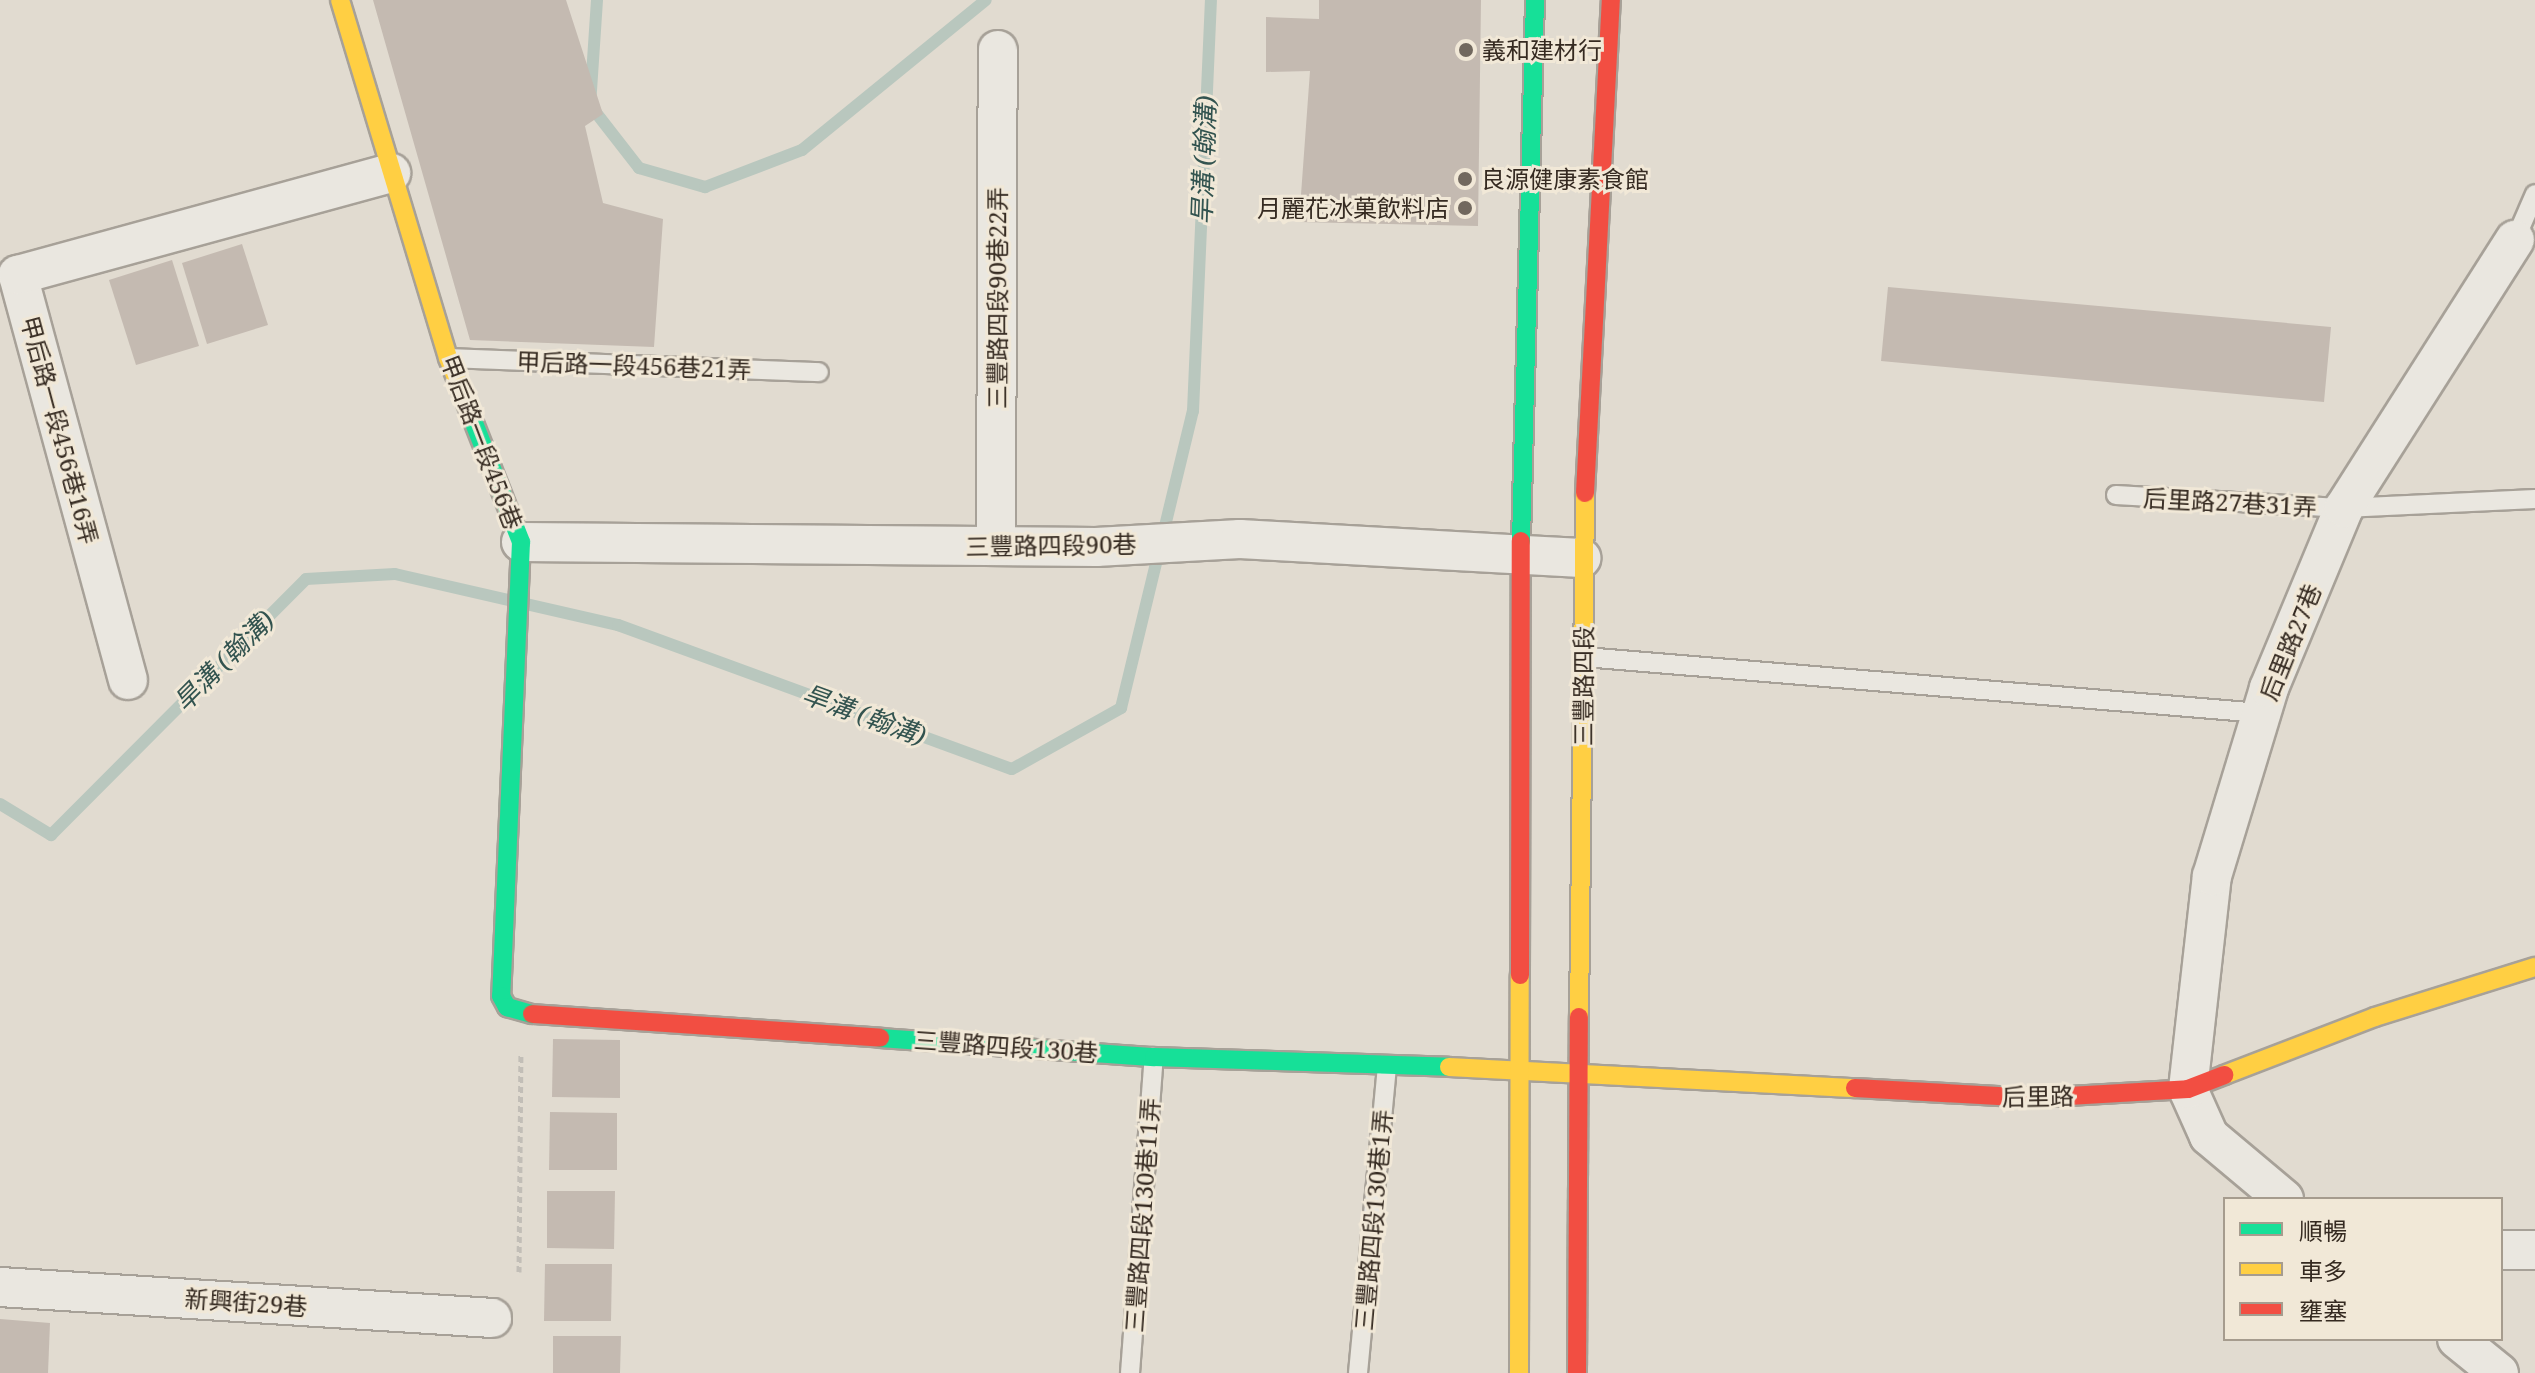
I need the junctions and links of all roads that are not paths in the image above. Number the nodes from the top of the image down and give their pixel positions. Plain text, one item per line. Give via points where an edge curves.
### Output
1 (340, 0) edge
2 (1535, 0) edge
3 (1611, 0) edge
4 (998, 50) dead end
5 (391, 173) junction
6 (2535, 194) edge
7 (2515, 240) joint
8 (448, 358) junction
9 (819, 372) dead end
10 (2116, 495) dead end
11 (2535, 499) edge
12 (2344, 508) junction
13 (521, 542) junction
14 (996, 546) junction
15 (1521, 555) junction
16 (1581, 558) junction
17 (1584, 657) junction
18 (128, 680) dead end
19 (2261, 713) junction
20 (2535, 967) edge
21 (521, 1013) joint
22 (1154, 1057) junction
23 (1387, 1066) junction
24 (1520, 1070) junction
25 (1578, 1072) junction
26 (2188, 1089) junction
27 (2282, 1197) edge
28 (2503, 1250) edge
29 (2535, 1250) edge
30 (0, 1287) edge
31 (492, 1318) dead end
32 (2459, 1341) edge
33 (1130, 1373) edge
34 (1358, 1373) edge
35 (1519, 1373) edge
36 (1577, 1373) edge
37 (2499, 1373) edge

1 - 5 street, 甲后路一段456巷
2 - 15 street
3 - 16 street, 三豐路四段
4 - 14 street, 三豐路四段90巷22弄
5 - 8 street, 甲后路一段456巷
5 - 18 street, 甲后路一段456巷16弄 via 18,275
6 - 7 lane
7 - 12 street, 后里路27巷
8 - 9 lane, 甲后路一段456巷21弄
8 - 13 street, 甲后路一段456巷
10 - 12 lane, 后里路27巷31弄
11 - 12 lane, 后里路27巷31弄
12 - 19 street, 后里路27巷
13 - 14 street, 三豐路四段90巷
13 - 21 street, 甲后路一段456巷 via 501,996 507,1007
14 - 15 street, 三豐路四段90巷 via 1240,539
15 - 16 street, 三豐路四段90巷
15 - 24 street
16 - 17 street, 三豐路四段
17 - 19 lane
17 - 25 street, 三豐路四段
19 - 26 street, 后里路27巷 via 2212,876
20 - 26 street, 后里路 via 2375,1017
21 - 22 street, 三豐路四段130巷
22 - 23 street, 三豐路四段130巷
22 - 33 lane, 三豐路四段130巷11弄
23 - 24 street, 三豐路四段130巷
23 - 34 lane, 三豐路四段130巷1弄
24 - 25 street, 后里路
24 - 35 street
25 - 26 street, 后里路 via 2034,1098
25 - 36 street, 三豐路四段
26 - 27 street via 2209,1136
28 - 29 street
30 - 31 street, 新興街29巷
32 - 37 street

